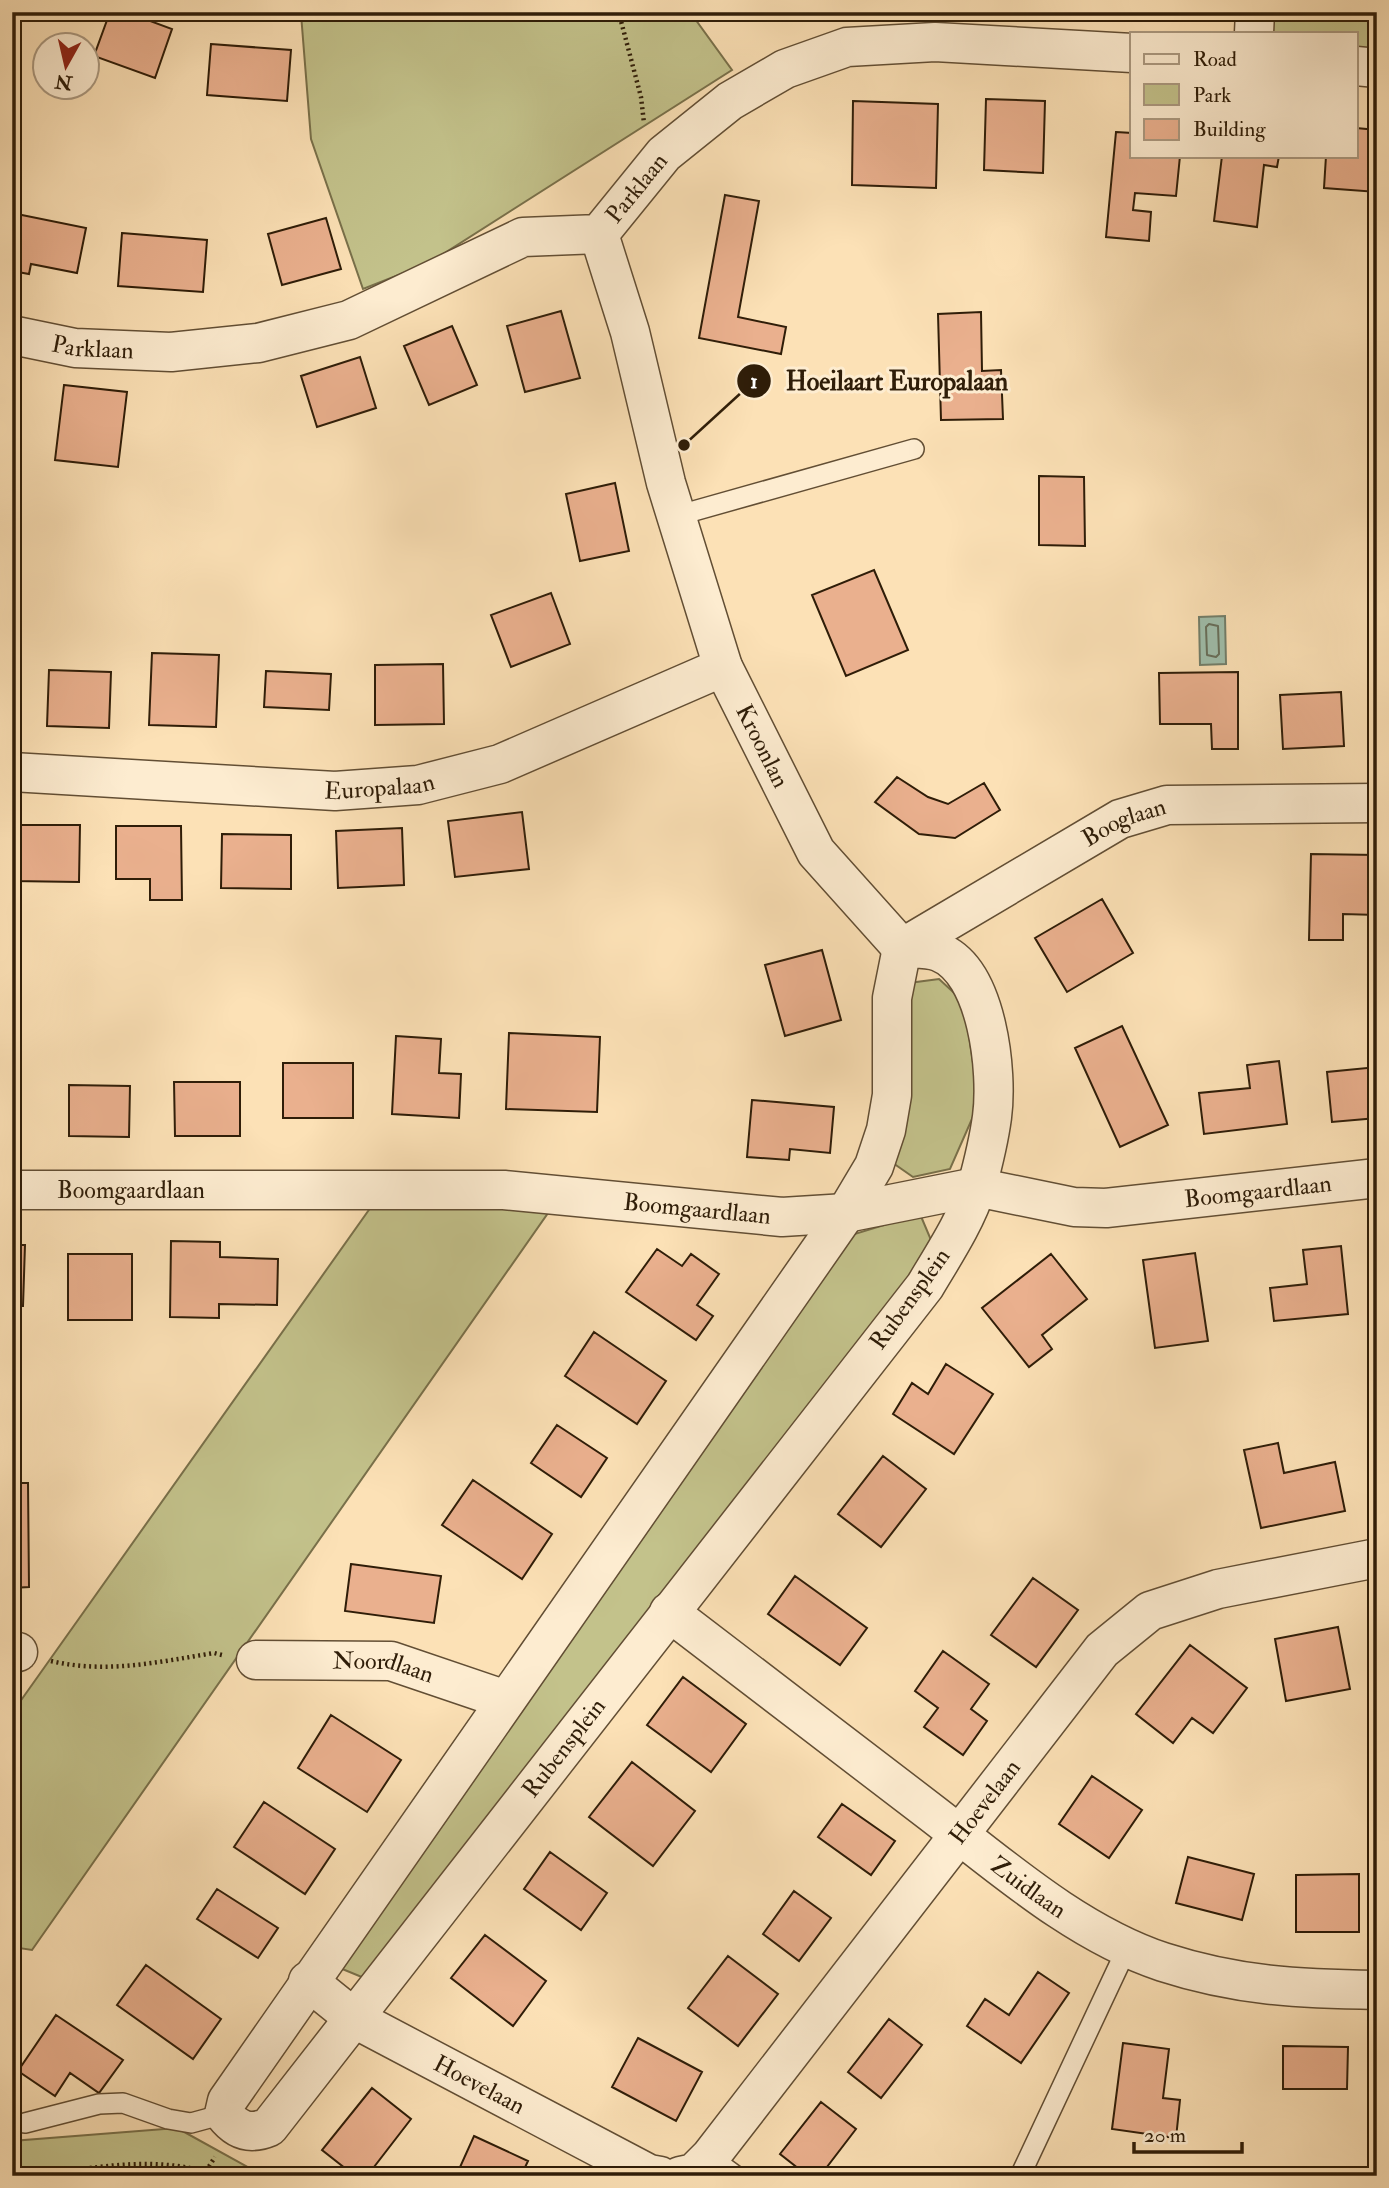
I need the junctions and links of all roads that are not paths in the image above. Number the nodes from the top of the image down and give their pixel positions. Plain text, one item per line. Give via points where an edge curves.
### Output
1 (1255, 12) edge
2 (1254, 32) edge
3 (1130, 53) edge
4 (1358, 66) edge
5 (1377, 68) edge
6 (598, 234) junction
7 (12, 335) edge
8 (914, 449) dead end
9 (676, 516) junction
10 (723, 667) junction
11 (12, 772) edge
12 (1377, 803) edge
13 (902, 948) junction
14 (1377, 1178) edge
15 (976, 1186) junction
16 (12, 1190) edge
17 (846, 1213) junction
18 (1377, 1558) edge
19 (669, 1612) junction
20 (256, 1660) road end
21 (506, 1700) junction
22 (961, 1836) junction
23 (1128, 1946) junction
24 (308, 1982) junction
25 (1377, 1990) edge
26 (355, 2019) junction
27 (224, 2115) junction
28 (25, 2123) dead end
29 (709, 2170) edge
30 (660, 2176) edge
31 (1020, 2176) edge

1 - 2 street
3 - 6 street, Parklaan via 935,42 847,47 785,69 730,101 664,154
4 - 5 street
6 - 7 street, Parklaan via 523,237 349,320 258,343 171,352 75,348
6 - 9 street, Kroonlan via 630,331
8 - 9 lane
9 - 10 street, Kroonlan
10 - 11 street, Europalaan via 500,764 418,785 335,791
10 - 13 street, Kroonlan via 816,852
12 - 13 street, Booglaan via 1167,805 1120,819
13 - 15 street, Rubensplein via 940,952 964,972 980,1004 994,1077 992,1117
13 - 17 street via 892,998 892,1095 886,1130 874,1166
14 - 15 street, Boomgaardlaan via 1106,1208 1074,1207
15 - 17 street, Boomgaardlaan
15 - 19 street, Rubensplein via 953,1240 925,1286
16 - 17 street, Boomgaardlaan via 504,1190 782,1217
17 - 21 street
18 - 22 street, Hoevelaan via 1218,1589 1150,1611 1101,1650
19 - 22 street, Zuidlaan
19 - 26 street, Rubensplein
20 - 21 street, Noordlaan via 391,1661
21 - 24 street
22 - 23 street, Zuidlaan via 1084,1926
22 - 29 street, Hoevelaan
23 - 25 street, Zuidlaan via 1223,1979 1288,1989
23 - 31 lane
24 - 26 street, Hoevelaan
24 - 27 street via 227,2101
26 - 27 street, Rubensplein via 269,2127 255,2133 234,2127
26 - 30 street, Hoevelaan
27 - 28 lane via 191,2123 123,2103 99,2104

